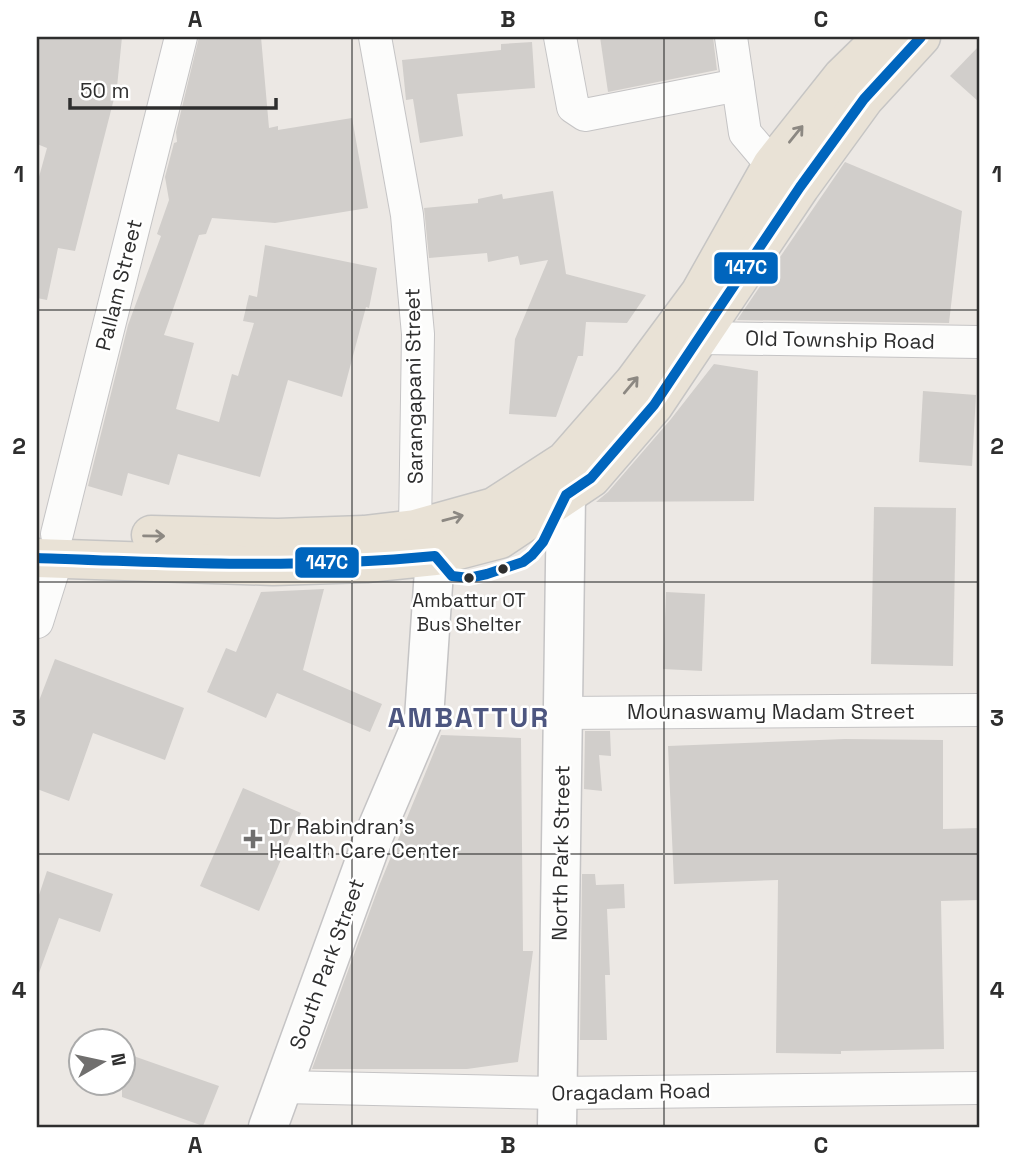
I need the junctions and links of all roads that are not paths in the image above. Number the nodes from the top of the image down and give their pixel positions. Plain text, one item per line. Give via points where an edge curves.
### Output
1 (181, 37) edge
2 (375, 37) edge
3 (560, 37) edge
4 (731, 37) edge
5 (883, 37) edge
6 (921, 37) edge
7 (738, 85) junction
8 (772, 165) junction
9 (702, 338) junction
10 (979, 342) edge
11 (566, 495) junction
12 (425, 542) junction
13 (47, 546) edge
14 (37, 622) edge
15 (979, 710) edge
16 (563, 713) junction
17 (282, 1087) junction
18 (979, 1088) edge
19 (557, 1110) edge
20 (268, 1127) edge

1 - 13 street, Pallam Street
2 - 12 street, Sarangapani Street via 407,215 418,334
3 - 7 street via 573,107 585,115
4 - 7 street
8 -> 5 highway via 842,77
6 - 9 highway via 864,99 800,187
7 - 8 street via 745,133
12 -> 8 highway via 494,507 565,461 634,382 700,293
9 - 10 street, Old Township Road
9 - 11 highway via 654,405 591,478
11 - 12 highway via 500,539
11 - 16 main road, North Park Street
12 - 13 highway via 366,563 273,566
12 - 17 main road, South Park Street via 424,718 375,833
13 - 14 street, Pallam Street
15 - 16 street, Mounaswamy Madam Street
16 - 19 main road, North Park Street
17 - 19 street, Oragadam Road
17 - 20 main road, South Park Street
18 - 19 street, Oragadam Road

